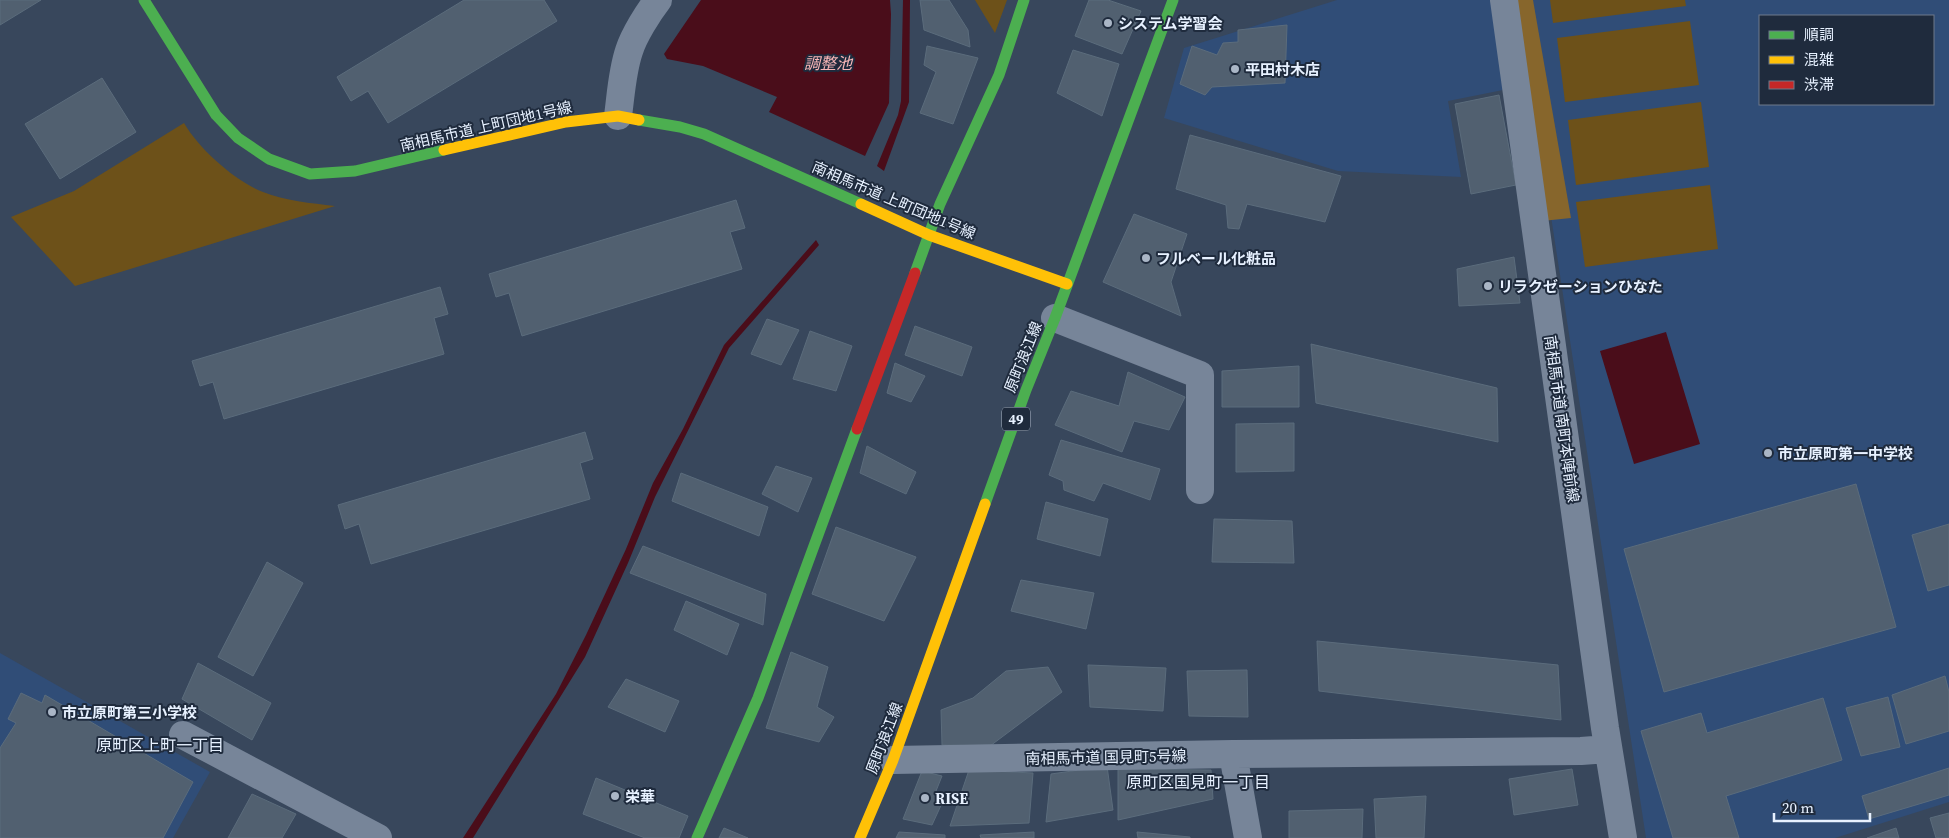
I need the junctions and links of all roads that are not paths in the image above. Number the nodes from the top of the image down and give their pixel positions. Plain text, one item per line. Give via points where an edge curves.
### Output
1 (144, 0) edge
2 (658, 0) edge
3 (1024, 0) edge
4 (1173, 0) edge
5 (1504, 0) edge
6 (618, 116) junction
7 (929, 235) junction
8 (1067, 284) junction
9 (1055, 318) junction
10 (1200, 490) dead end
11 (183, 735) dead end
12 (1608, 749) junction
13 (1233, 754) junction
14 (893, 760) junction
15 (378, 838) edge
16 (697, 838) edge
17 (860, 838) edge
18 (1248, 838) edge
19 (1623, 838) edge

1 - 6 street, 南相馬市道 上町団地1号線 via 216,115 227,127 269,159 310,174 355,170 566,122
2 - 6 street via 629,49
3 - 7 street via 998,75
4 - 8 street, 原町浪江線 / 49
5 - 12 street, 南相馬市道 南町本陣前線
6 - 7 street, 南相馬市道 上町団地1号線 via 704,134
7 - 8 street, 南相馬市道 上町団地1号線
7 - 16 street via 758,698
8 - 9 street, 原町浪江線 / 49
9 - 10 street via 1200,375
9 - 14 street, 原町浪江線 / 49
11 - 15 street
12 - 13 street, 南相馬市道 国見町5号線
12 - 19 street, 南相馬市道 南町本陣前線
13 - 14 street, 南相馬市道 国見町5号線
13 - 18 street
14 - 17 street, 原町浪江線 / 49

